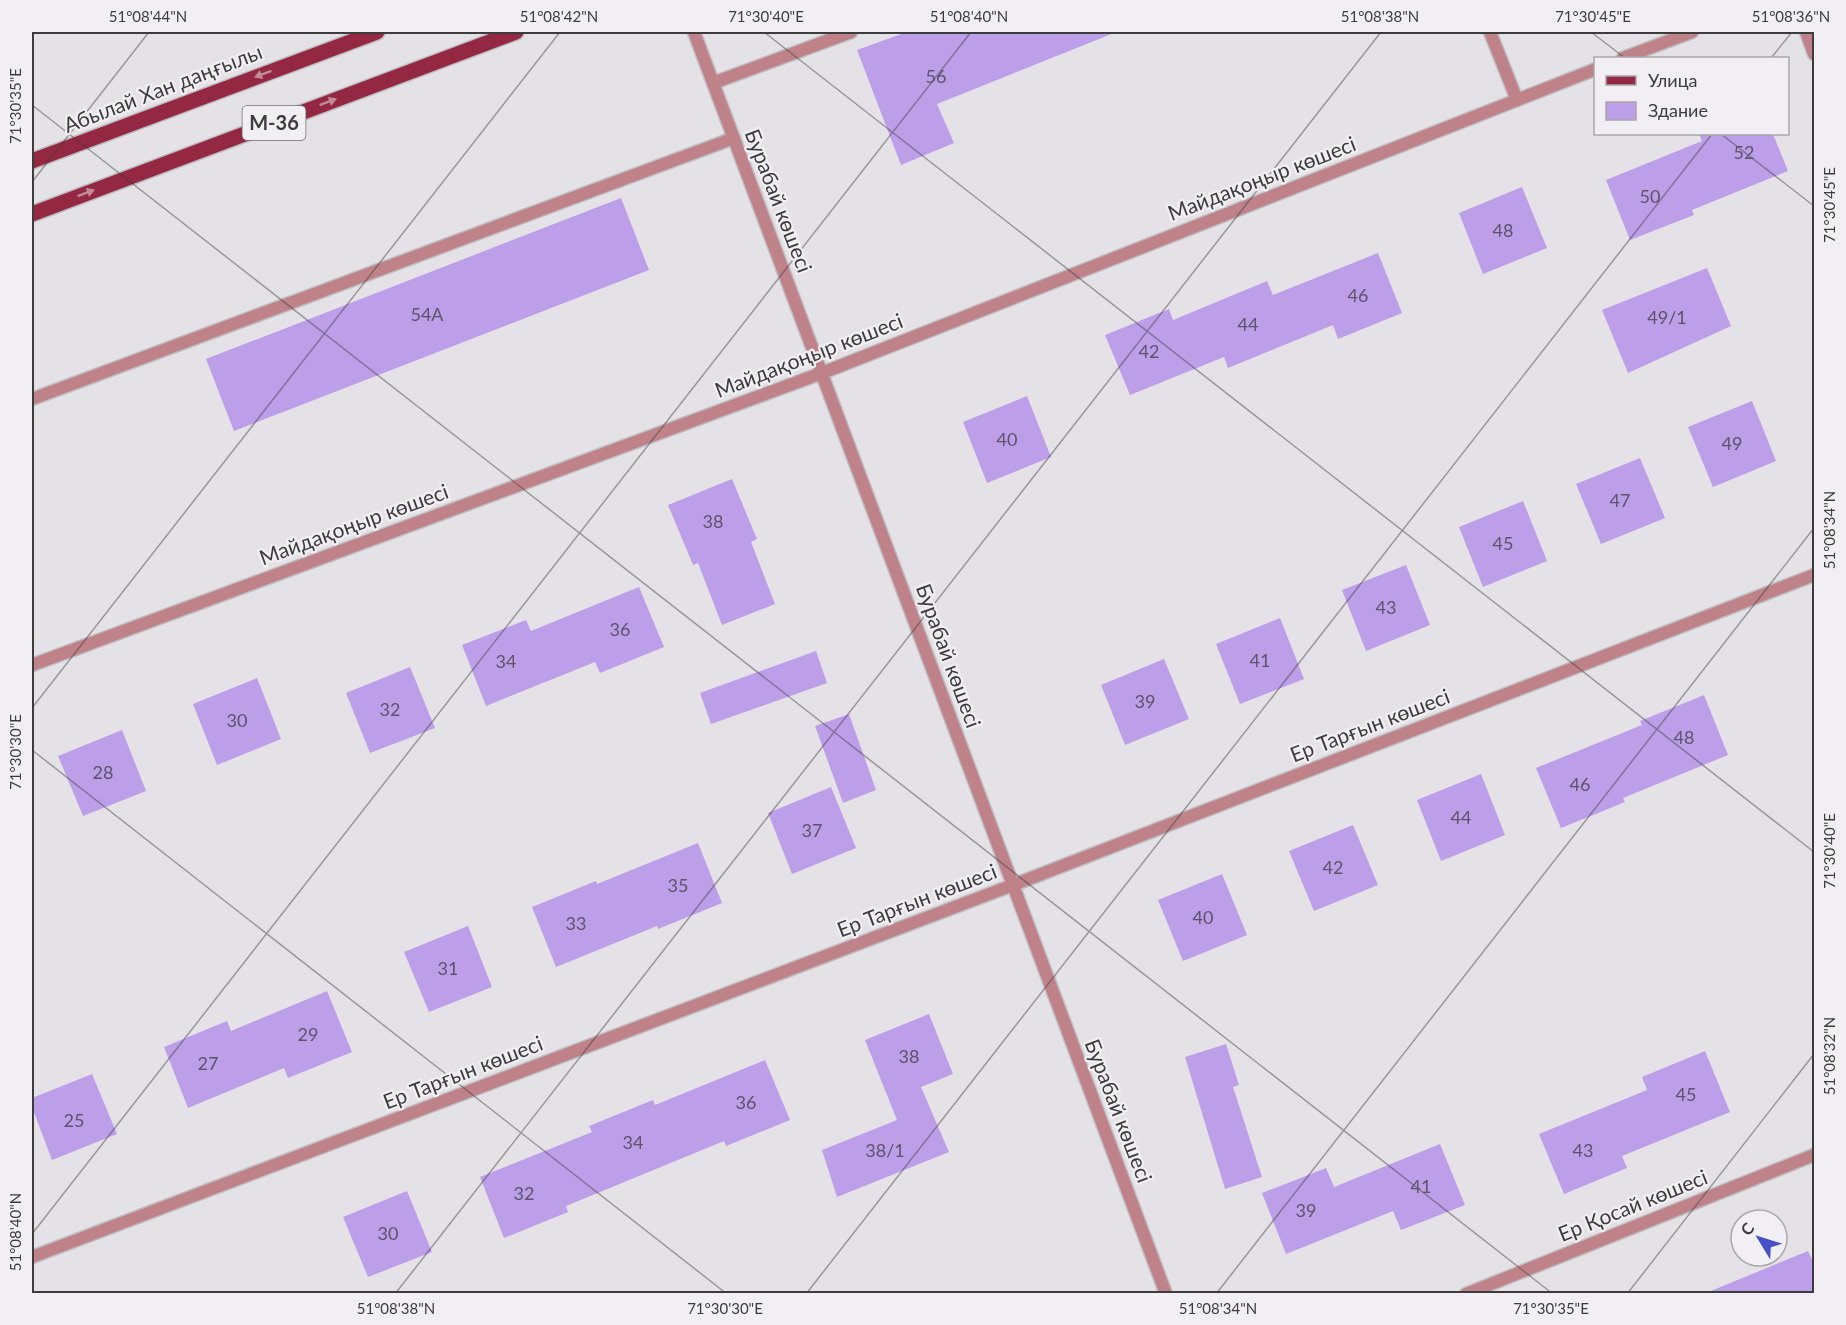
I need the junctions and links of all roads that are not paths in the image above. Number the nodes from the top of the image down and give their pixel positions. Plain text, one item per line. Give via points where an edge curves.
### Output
1 (377, 32) edge
2 (516, 32) edge
3 (694, 32) edge
4 (851, 32) edge
5 (1490, 32) edge
6 (1692, 32) edge
7 (1806, 32) edge
8 (1815, 54) edge
9 (1626, 57) edge
10 (1594, 70) edge
11 (713, 83) junction
12 (1516, 100) junction
13 (734, 138) junction
14 (32, 161) edge
15 (32, 214) edge
16 (822, 373) junction
17 (32, 399) edge
18 (1815, 575) edge
19 (32, 665) edge
20 (1013, 885) junction
21 (1815, 1155) edge
22 (32, 1257) edge
23 (1166, 1293) edge
24 (1466, 1293) edge

1 -> 14 main road, Абылай Хан даңғылы / M-36
15 -> 2 main road, M-36
3 - 11 street, Бурабай көшесі
4 - 11 street
5 - 12 street
6 - 9 street
7 - 8 street
10 - 12 street, Майдақоңыр көшесі
11 - 13 street, Бурабай көшесі
12 - 16 street, Майдақоңыр көшесі
13 - 16 street, Бурабай көшесі
13 - 17 street
16 - 19 street, Майдақоңыр көшесі
16 - 20 street, Бурабай көшесі
18 - 20 street, Ер Тарғын көшесі
20 - 22 street, Ер Тарғын көшесі
20 - 23 street, Бурабай көшесі
21 - 24 street, Ер Қосай көшесі

